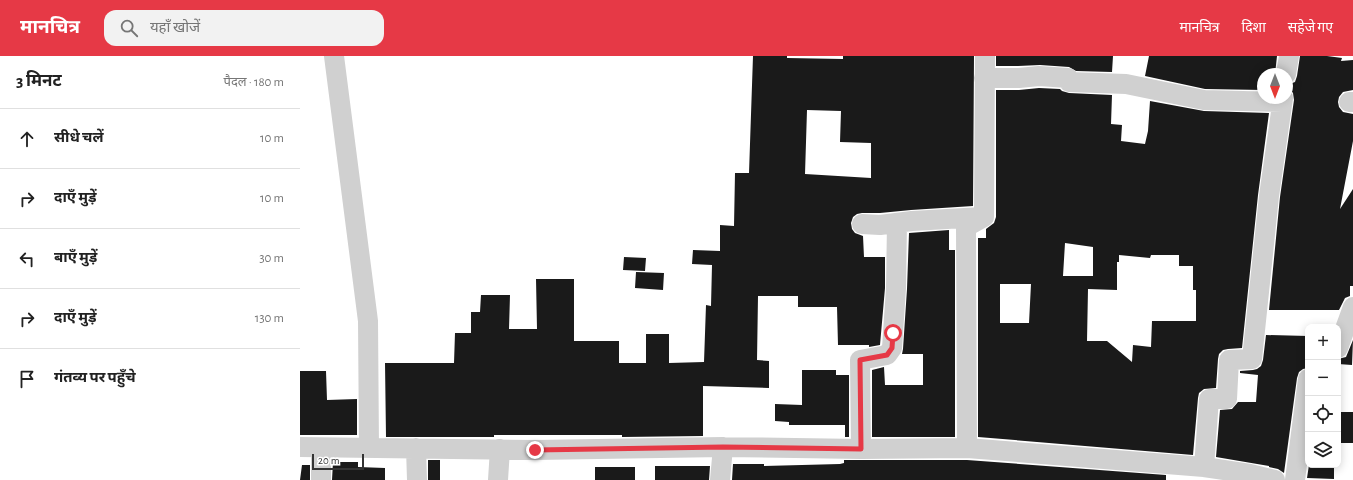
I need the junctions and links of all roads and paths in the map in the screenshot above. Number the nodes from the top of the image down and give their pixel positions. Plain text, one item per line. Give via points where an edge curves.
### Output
1 (334, 56) edge
2 (984, 56) edge
3 (1289, 56) edge
4 (1287, 68) edge
5 (984, 78) junction
6 (1257, 100) edge
7 (1281, 104) edge
8 (984, 217) junction
9 (897, 223) junction
10 (862, 224) dead end
11 (1353, 307) edge
12 (1341, 340) edge
13 (1306, 396) edge
14 (300, 447) edge
15 (723, 447) junction
16 (321, 448) junction
17 (369, 448) junction
18 (416, 448) junction
19 (967, 448) junction
20 (500, 449) junction
21 (861, 449) junction
22 (1204, 467) junction
23 (1250, 477) edge
24 (321, 480) edge
25 (417, 480) edge
26 (498, 480) edge
27 (720, 480) edge
28 (1275, 480) edge
29 (1295, 480) edge

1 - 17 street via 368,321
2 - 5 street
3 - 4 street
5 - 6 street via 1068,78 1069,82 1126,84 1204,100
5 - 8 street
7 - 22 street via 1252,359 1229,360 1227,399 1209,399
8 - 9 street
8 - 19 street via 966,228
9 - 10 street
9 - 21 street via 892,348 887,355 860,360
11 - 12 street
13 - 29 street
14 - 16 street
15 - 20 street
15 - 21 street
15 - 27 street
16 - 17 street
16 - 24 street
17 - 18 street
18 - 20 street
18 - 25 street
19 - 21 street
19 - 22 street
20 - 26 street
22 - 23 street
23 - 28 street

